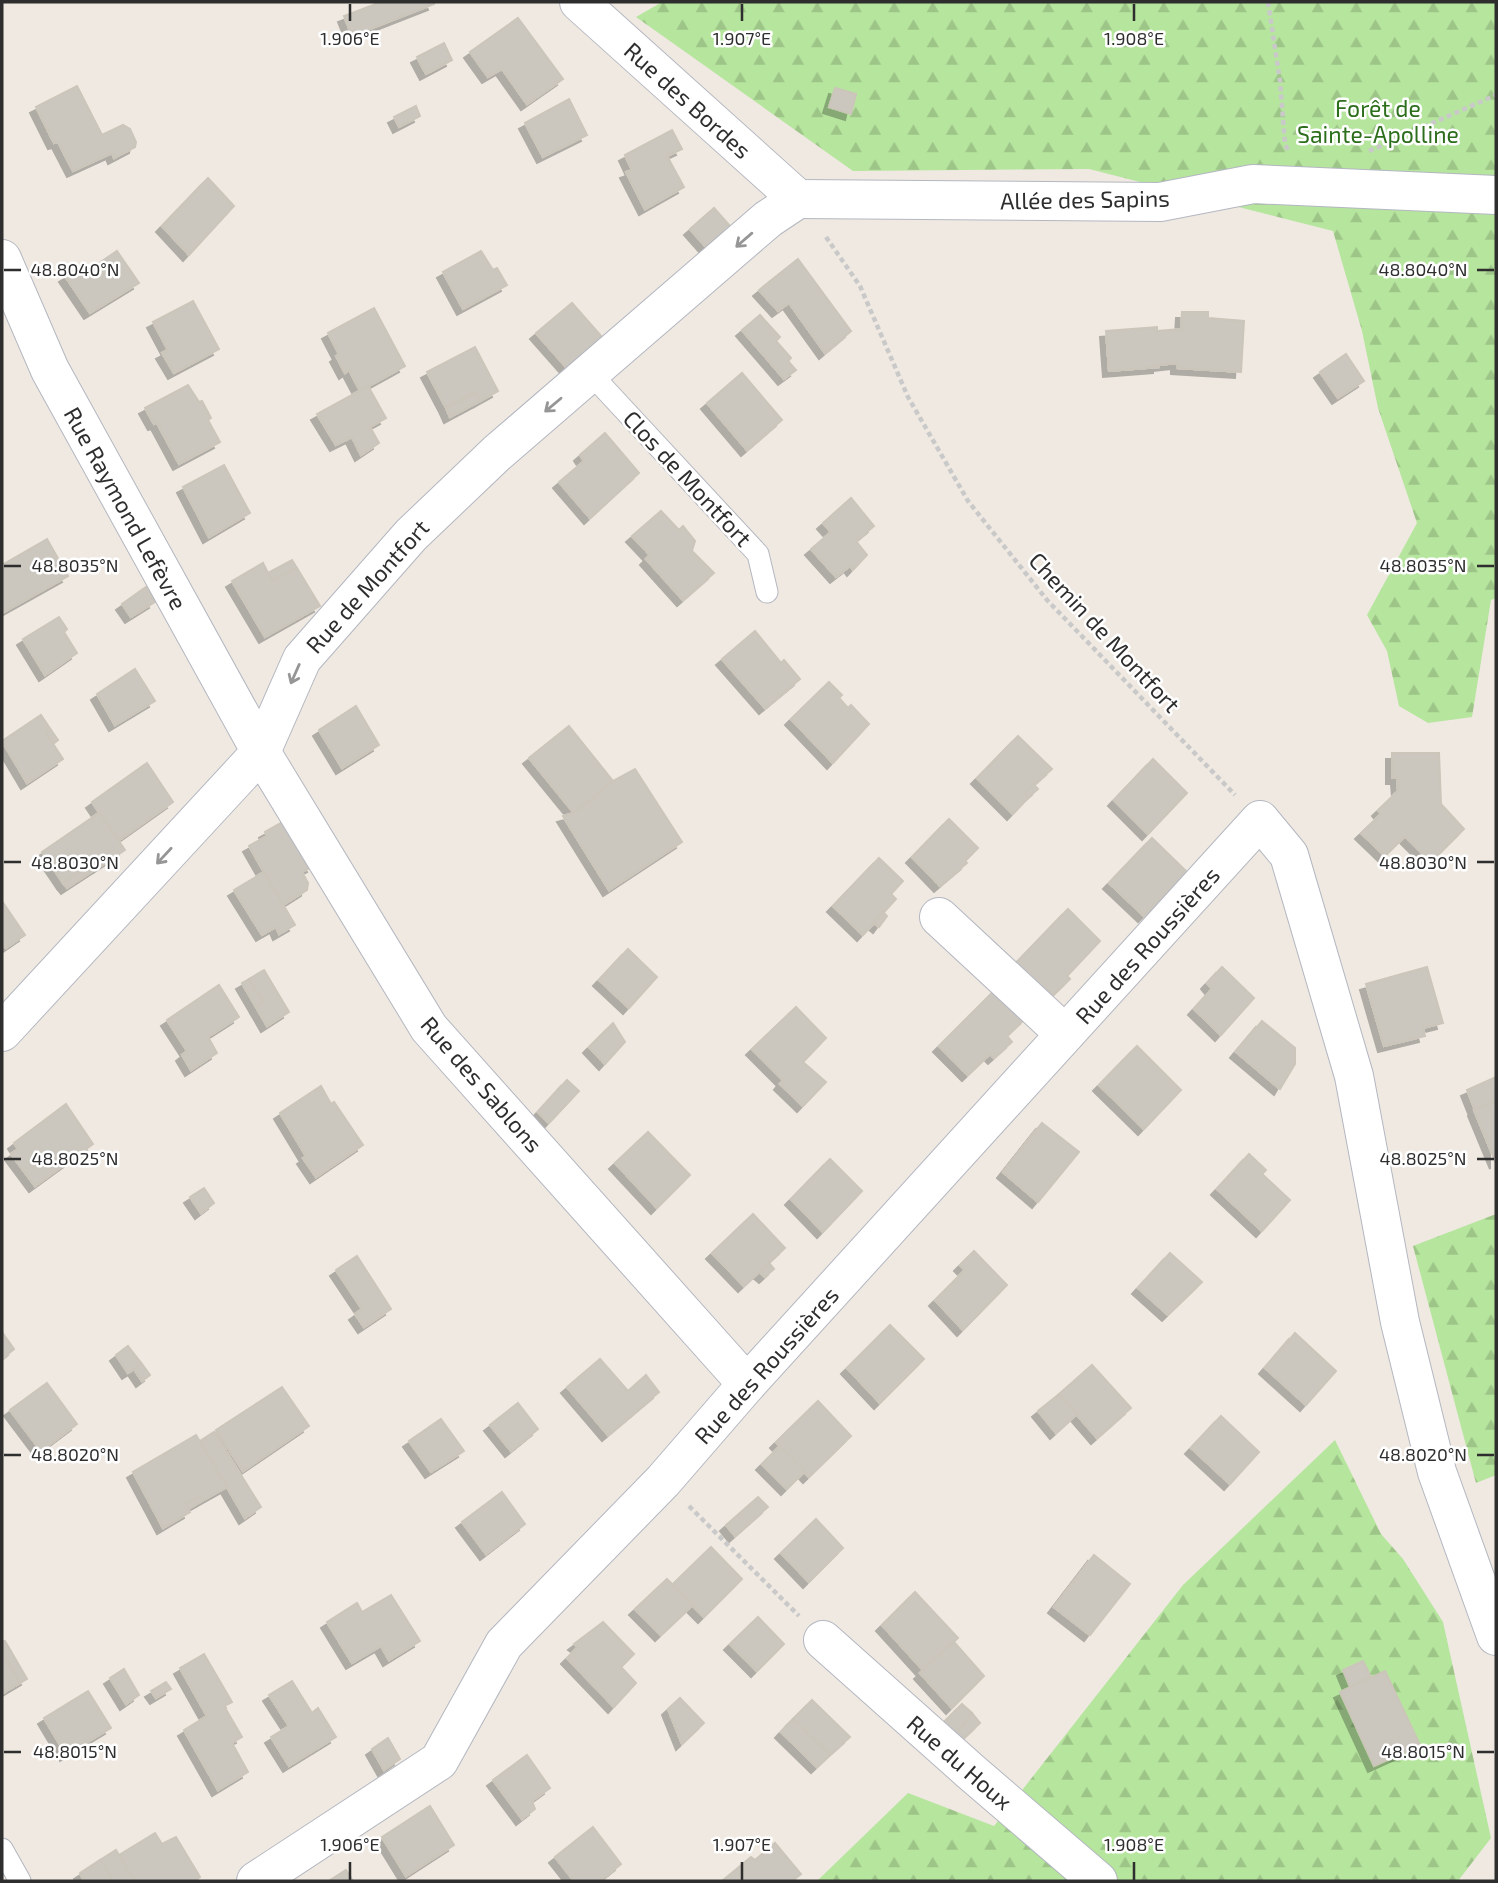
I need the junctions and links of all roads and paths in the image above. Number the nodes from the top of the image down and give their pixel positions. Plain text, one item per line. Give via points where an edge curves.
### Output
1 (579, 2) edge
2 (1268, 2) edge
3 (1496, 95) edge
4 (1365, 152) dead end
5 (1289, 180) junction
6 (1496, 195) edge
7 (798, 199) junction
8 (2, 259) edge
9 (590, 373) junction
10 (767, 592) dead end
11 (261, 752) junction
12 (1261, 820) junction
13 (939, 917) dead end
14 (2, 1032) edge
15 (1065, 1034) junction
16 (747, 1384) junction
17 (663, 1481) junction
18 (1496, 1636) edge
19 (823, 1640) joint
20 (2, 1849) edge
21 (20, 1881) edge
22 (256, 1881) edge
23 (1098, 1881) edge

1 - 7 street, Rue des Bordes
2 - 5 path
3 - 4 path
5 - 6 street, Allée des Sapins
5 - 7 street, Allée des Sapins via 1160,202
7 -> 9 street, Rue de Montfort via 768,219
7 - 12 path, Chemin de Montfort via 860,286 908,397 968,501 1047,600
8 - 11 street, Rue Raymond Lefèvre via 50,370
9 - 10 lane, Clos de Montfort via 758,554
9 -> 11 street, Rue de Montfort via 411,535 302,659
11 -> 14 street, Rue de Montfort
11 - 16 street, Rue des Sablons via 429,1028
12 - 15 street, Rue des Roussières
12 - 18 street via 1289,855 1350,1063 1400,1322 1437,1472
13 - 15 street
15 - 16 street, Rue des Roussières
16 - 17 street, Rue des Roussières
17 - 19 path
17 - 22 street, Rue des Roussières via 504,1644 439,1760
19 - 23 street, Rue du Houx
20 - 21 lane

